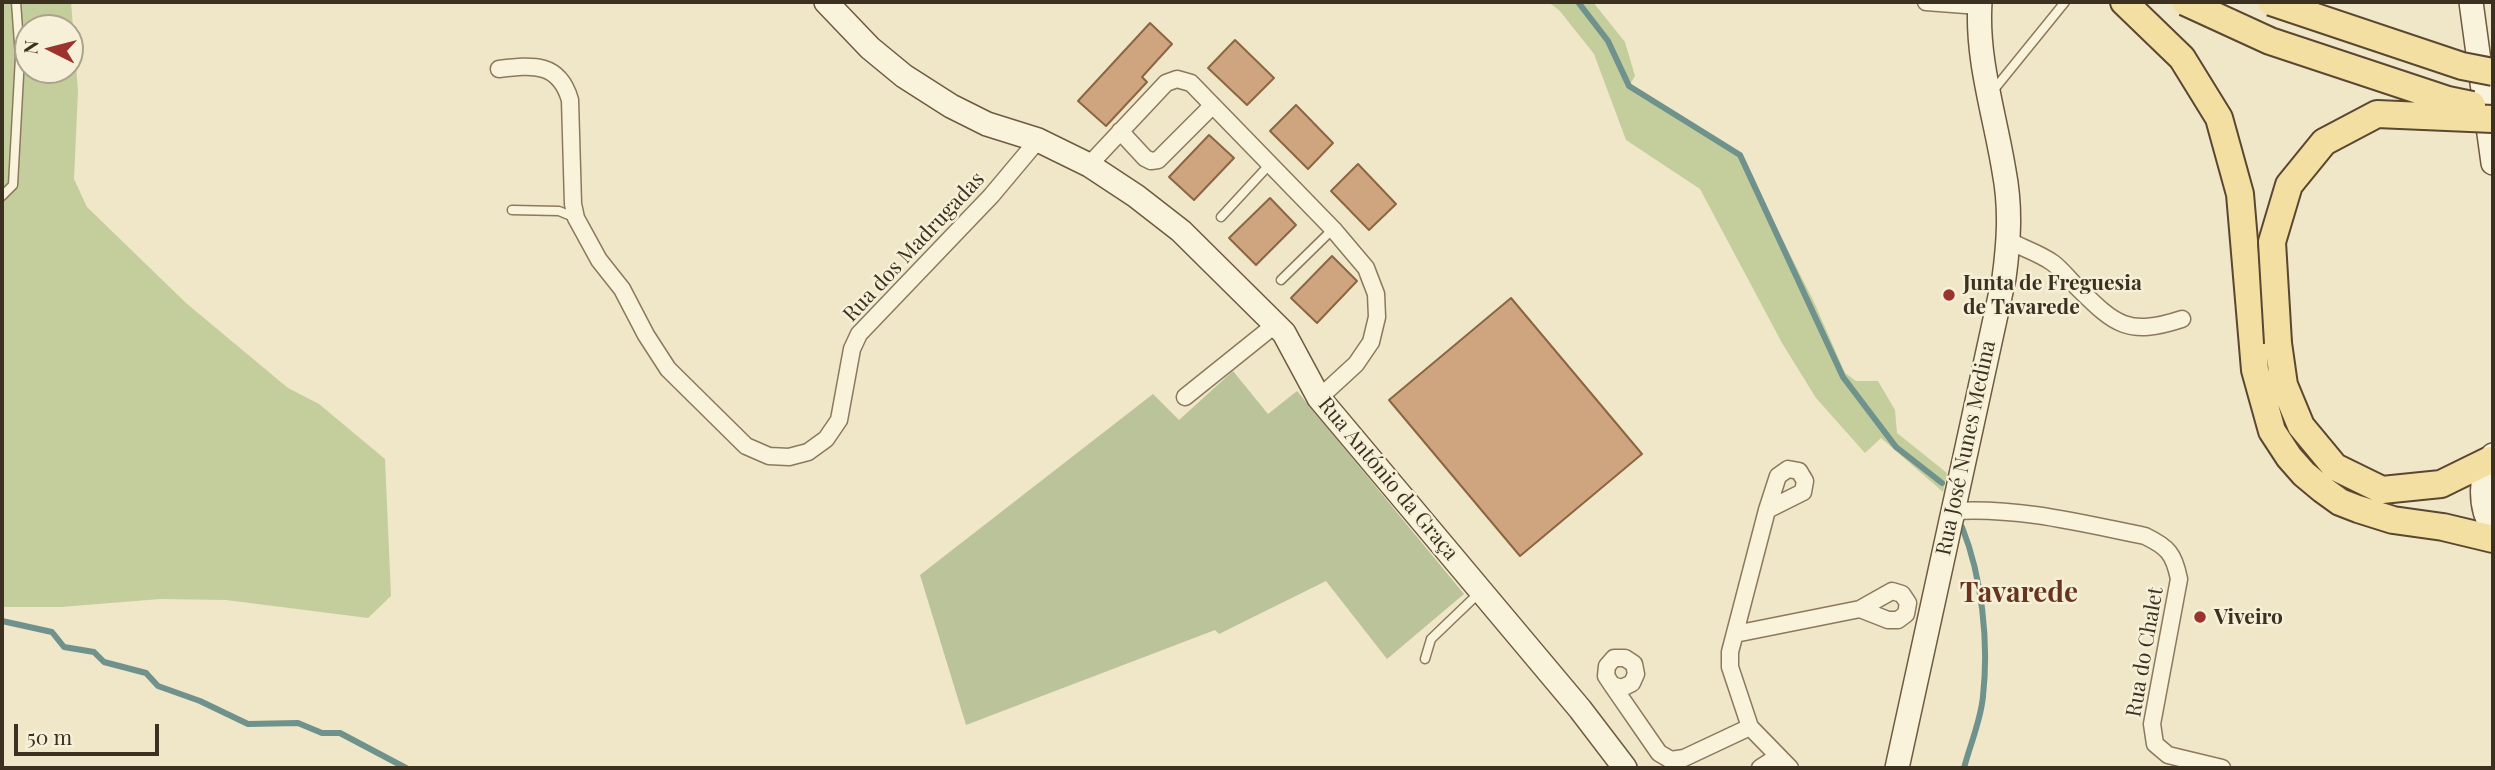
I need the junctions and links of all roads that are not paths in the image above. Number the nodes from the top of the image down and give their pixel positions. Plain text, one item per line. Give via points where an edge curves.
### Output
1 (16, 2) edge
2 (825, 2) edge
3 (1926, 2) edge
4 (2066, 2) edge
5 (2124, 2) edge
6 (2185, 2) edge
7 (2271, 2) edge
8 (2471, 2) edge
9 (1980, 4) edge
10 (499, 69) dead end
11 (2493, 72) edge
12 (1989, 96) junction
13 (1212, 106) junction
14 (2493, 109) edge
15 (2493, 119) edge
16 (1121, 131) junction
17 (1038, 140) junction
18 (2493, 163) edge
19 (1270, 164) junction
20 (1089, 165) junction
21 (2, 196) edge
22 (512, 210) dead end
23 (1221, 217) dead end
24 (576, 218) junction
25 (1333, 229) junction
26 (2009, 241) junction
27 (1281, 280) dead end
28 (2182, 319) dead end
29 (1276, 324) junction
30 (1185, 397) dead end
31 (1319, 398) junction
32 (2492, 457) edge
33 (1767, 510) dead end
34 (1953, 511) junction
35 (2493, 529) edge
36 (2493, 539) edge
37 (1481, 591) junction
38 (1860, 609) dead end
39 (1735, 634) junction
40 (1425, 659) dead end
41 (1612, 685) dead end
42 (1750, 727) junction
43 (1777, 757) junction
44 (1625, 768) edge
45 (1760, 768) edge
46 (1790, 768) edge
47 (1896, 768) edge
48 (2222, 768) edge

1 - 21 lane via 20,57 13,185
2 - 17 street, Rua António da Graça via 904,76 987,124
3 - 9 street
4 - 12 lane
5 - 36 main road via 2182,58 2219,118 2240,194 2252,345 2272,431 2290,457 2340,502 2393,520
6 - 14 main road, bridge via 2270,41 2448,100
7 - 11 main road, bridge via 2462,66
8 - 18 street
9 - 12 street, Rua José Nunes Medina
10 - 24 street, Rua dos Madrugadas via 542,69 557,74 565,85 570,100
12 - 26 street, Rua José Nunes Medina via 2005,173
13 - 16 street via 1191,83 1177,79 1166,83
13 - 16 street via 1158,160 1144,158
13 - 19 street
15 - 32 main road, bridge via 2377,114 2323,142 2288,185 2272,242 2284,385 2301,426 2335,467 2382,490 2441,484
16 - 20 street
17 - 20 street, Rua António da Graça
17 - 24 street, Rua dos Madrugadas via 859,334 839,420 826,439 808,452 789,457 769,456 746,446 668,369
19 - 23 lane
19 - 25 street
20 - 29 street, Rua António da Graça via 1181,231
22 - 24 lane via 559,211
25 - 27 lane
25 - 31 street via 1366,268 1376,294 1377,317 1370,342 1356,364
26 - 28 street via 2053,263 2119,323 2159,327
26 - 34 street, Rua José Nunes Medina
29 - 30 street
29 - 31 street, Rua António da Graça
31 - 37 street, Rua António da Graça
32 - 35 street via 2483,480 2483,502
33 - 39 street
34 - 47 street, Rua José Nunes Medina
34 - 48 street, Rua do Chalet via 2023,512 2162,544 2175,559 2179,579 2152,724 2155,744 2168,755
37 - 40 lane via 1431,639
37 - 44 street, Rua António da Graça
38 - 39 street
39 - 42 street via 1730,667
41 - 42 street via 1659,753 1671,760
42 - 43 street
43 - 45 street
43 - 46 street

